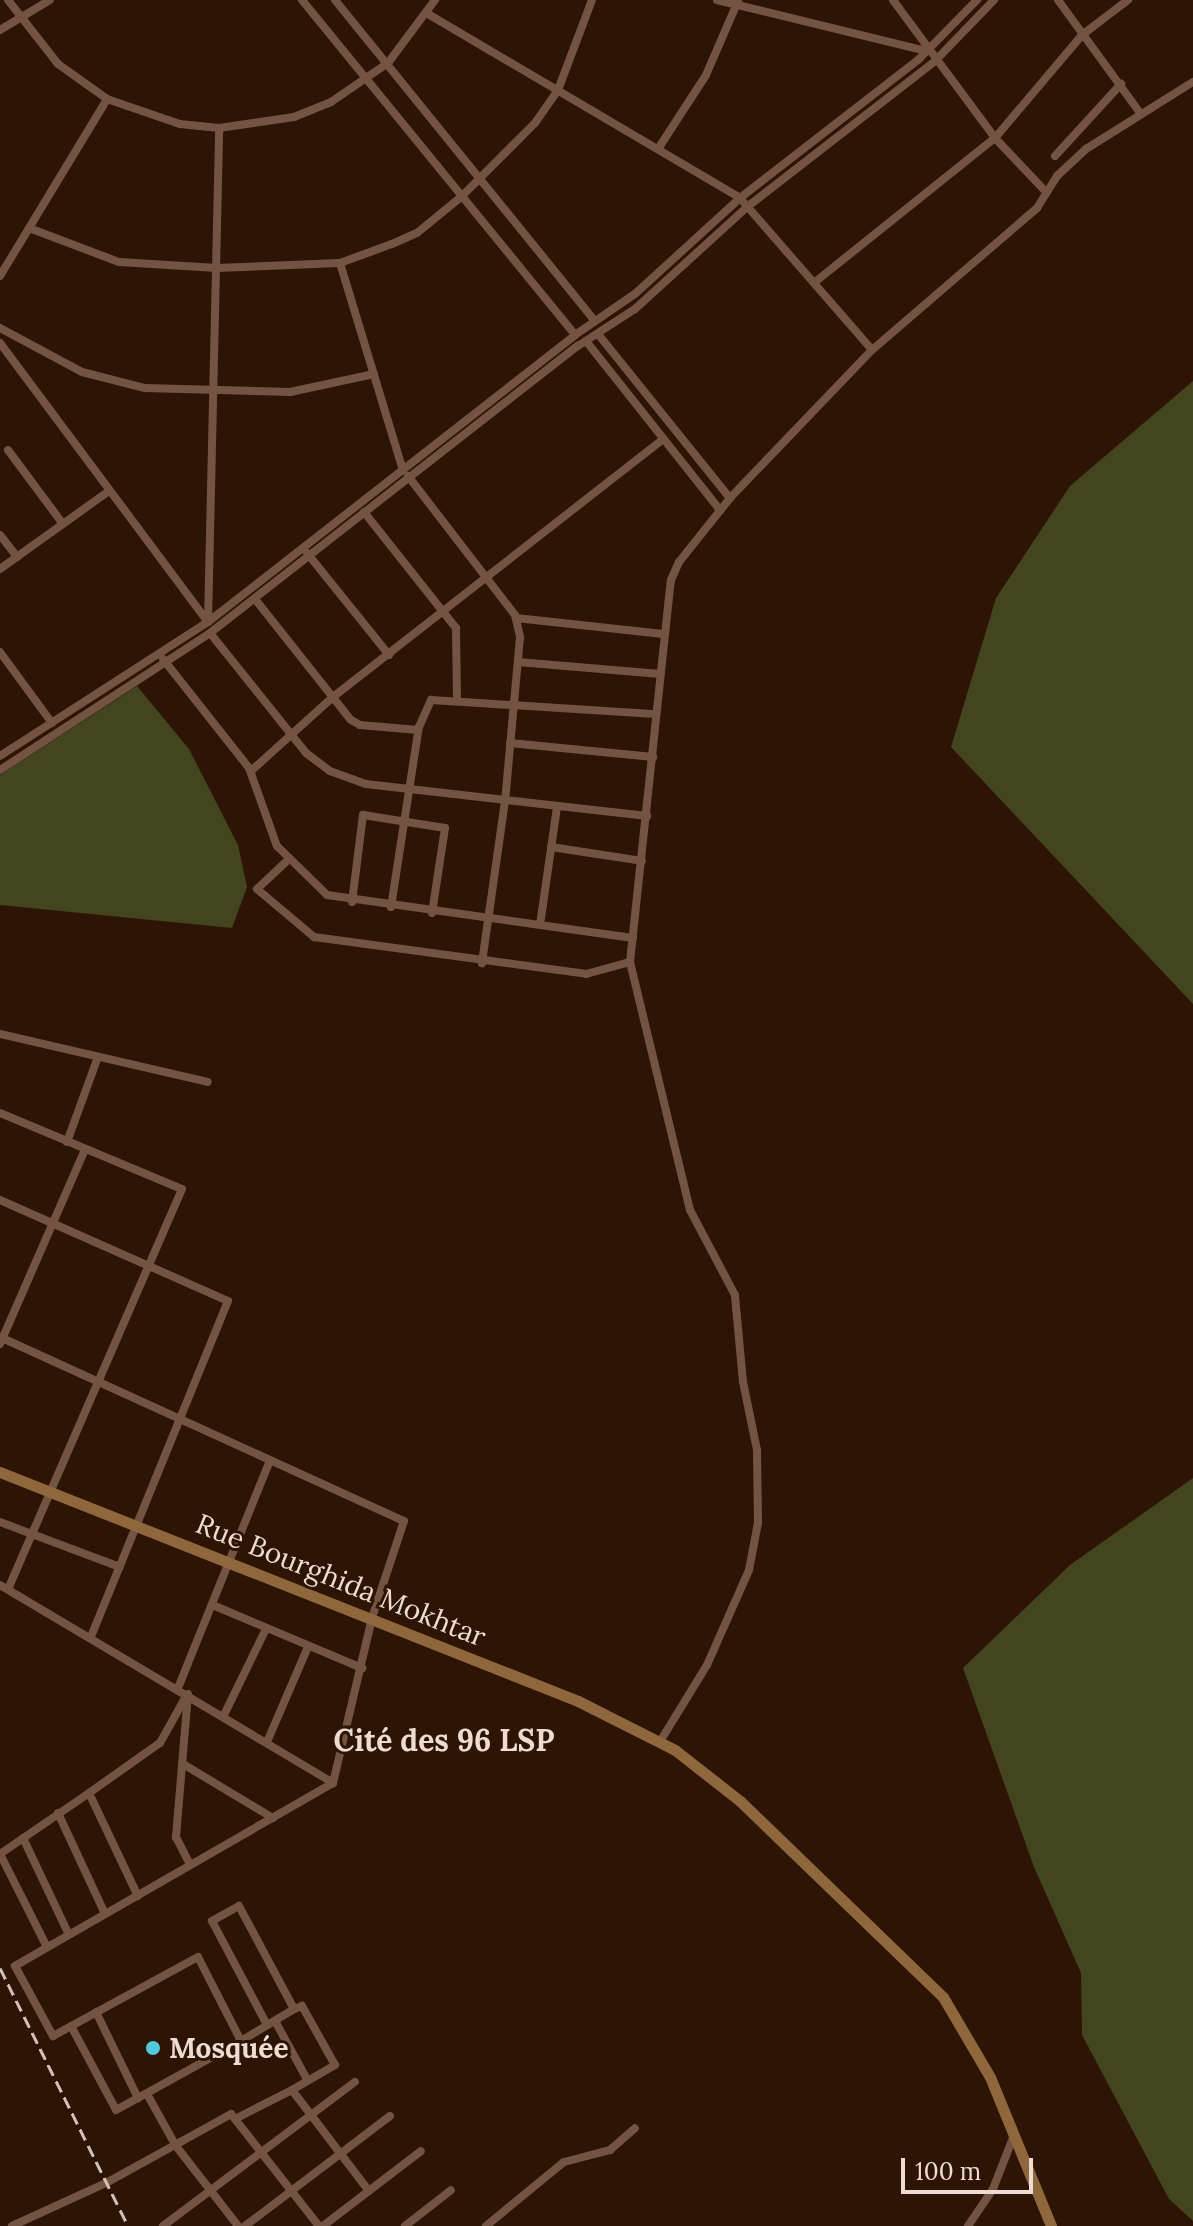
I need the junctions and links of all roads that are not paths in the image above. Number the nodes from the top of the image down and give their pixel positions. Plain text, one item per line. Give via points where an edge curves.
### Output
1 (8, 0) edge
2 (50, 0) edge
3 (302, 0) edge
4 (335, 0) edge
5 (435, 0) edge
6 (592, 0) edge
7 (717, 0) edge
8 (893, 0) edge
9 (977, 0) edge
10 (994, 0) edge
11 (1058, 0) edge
12 (1128, 0) edge
13 (738, 2) edge
14 (428, 14) junction
15 (19, 19) junction
16 (0, 30) edge
17 (1082, 35) junction
18 (928, 51) junction
19 (935, 61) junction
20 (388, 63) junction
21 (365, 82) junction
22 (1193, 82) edge
23 (1121, 84) junction
24 (558, 90) junction
25 (107, 99) junction
26 (1140, 113) junction
27 (219, 128) junction
28 (995, 138) junction
29 (658, 149) junction
30 (1055, 156) dead end
31 (479, 178) junction
32 (1046, 192) junction
33 (461, 197) junction
34 (740, 198) junction
35 (747, 207) junction
36 (29, 228) junction
37 (340, 263) junction
38 (217, 268) junction
39 (0, 276) edge
40 (815, 282) junction
41 (595, 321) junction
42 (0, 328) edge
43 (598, 334) junction
44 (575, 335) junction
45 (586, 341) junction
46 (0, 343) edge
47 (872, 350) junction
48 (374, 374) junction
49 (214, 394) junction
50 (663, 439) junction
51 (8, 450) dead end
52 (406, 474) junction
53 (109, 491) junction
54 (730, 498) junction
55 (720, 510) junction
56 (364, 512) junction
57 (63, 524) junction
58 (0, 535) edge
59 (307, 552) junction
60 (17, 557) junction
61 (0, 569) edge
62 (485, 577) junction
63 (255, 599) junction
64 (443, 612) junction
65 (516, 618) junction
66 (208, 622) junction
67 (210, 633) junction
68 (663, 634) junction
69 (0, 652) edge
70 (389, 655) junction
71 (163, 659) junction
72 (518, 662) junction
73 (660, 674) junction
74 (333, 697) junction
75 (457, 698) junction
76 (515, 703) junction
77 (656, 714) junction
78 (52, 723) junction
79 (418, 730) junction
80 (291, 735) junction
81 (510, 743) junction
82 (0, 756) edge
83 (653, 757) junction
84 (0, 770) edge
85 (251, 771) junction
86 (410, 786) junction
87 (505, 801) junction
88 (557, 807) junction
89 (647, 816) junction
90 (405, 822) junction
91 (551, 847) junction
92 (289, 859) junction
93 (642, 861) junction
94 (352, 902) junction
95 (391, 907) junction
96 (432, 913) junction
97 (486, 919) junction
98 (540, 925) junction
99 (633, 938) junction
100 (630, 962) junction
101 (482, 963) junction
102 (0, 1034) edge
103 (98, 1057) junction
104 (208, 1082) dead end
105 (0, 1113) edge
106 (67, 1142) junction
107 (85, 1149) junction
108 (0, 1200) edge
109 (53, 1223) junction
110 (149, 1265) junction
111 (1, 1340) edge
112 (98, 1382) junction
113 (180, 1419) junction
114 (270, 1460) junction
115 (0, 1472) edge
116 (52, 1492) junction
117 (0, 1522) edge
118 (138, 1526) junction
119 (32, 1534) junction
120 (232, 1561) junction
121 (120, 1567) junction
122 (4, 1587) edge
123 (215, 1606) junction
124 (372, 1618) junction
125 (266, 1629) junction
126 (91, 1637) junction
127 (308, 1647) junction
128 (362, 1668) junction
129 (178, 1688) junction
130 (188, 1694) junction
131 (224, 1715) junction
132 (661, 1740) junction
133 (267, 1742) junction
134 (183, 1764) junction
135 (333, 1783) junction
136 (89, 1793) junction
137 (58, 1813) junction
138 (273, 1818) junction
139 (23, 1838) junction
140 (0, 1854) edge
141 (190, 1865) junction
142 (138, 1896) junction
143 (105, 1914) junction
144 (69, 1935) junction
145 (47, 1947) junction
146 (294, 2009) junction
147 (96, 2012) junction
148 (271, 2023) junction
149 (71, 2026) junction
150 (241, 2041) junction
151 (308, 2081) junction
152 (355, 2082) dead end
153 (292, 2090) junction
154 (142, 2096) junction
155 (311, 2114) junction
156 (390, 2116) dead end
157 (235, 2119) junction
158 (635, 2128) dead end
159 (1014, 2135) junction
160 (176, 2146) junction
161 (421, 2151) dead end
162 (261, 2152) junction
163 (340, 2153) junction
164 (451, 2190) dead end
165 (291, 2191) junction
166 (369, 2191) junction
167 (211, 2192) junction
168 (12, 2226) edge
169 (163, 2226) edge
170 (238, 2226) edge
171 (245, 2226) edge
172 (321, 2226) edge
173 (405, 2226) edge
174 (486, 2226) edge
175 (968, 2226) edge
176 (1051, 2226) edge

1 - 15 street
2 - 15 street
3 - 21 street
4 - 20 street
5 - 14 street
6 - 24 street
7 - 13 street
8 - 18 street
9 - 18 street
10 - 19 street
11 - 17 street
12 - 17 street
13 - 18 street
13 - 29 street via 706,75
14 - 20 street
14 - 24 street
15 - 16 street
15 - 25 street via 58,64
17 - 23 street
17 - 28 street
18 - 19 street
18 - 34 street
19 - 28 street
19 - 35 street
20 - 21 street
20 - 31 street
21 - 27 street via 294,117
21 - 33 street
22 - 26 street
23 - 26 street
23 - 30 street
24 - 29 street
24 - 31 street via 535,123
25 - 27 street via 155,118
25 - 36 street
26 - 32 street via 1086,149
27 - 38 street
28 - 32 street
28 - 40 street
29 - 34 street
31 - 33 street
31 - 41 street
32 - 47 street via 1037,208 955,283
33 - 37 street via 417,233
33 - 44 street
34 - 35 street
34 - 41 street via 656,277
35 - 40 street
35 - 43 street via 659,290
36 - 38 street via 119,262
36 - 39 street
37 - 38 street
37 - 48 street
38 - 49 street
40 - 47 street
41 - 44 street
42 - 49 street via 82,372 145,388
43 - 45 street
43 - 54 street
44 - 52 street
45 - 50 street
45 - 52 street
46 - 53 street
47 - 54 street
48 - 49 street via 290,392
48 - 52 street
49 - 66 street
50 - 55 street
50 - 62 street
51 - 57 street
52 - 56 street
52 - 59 street
52 - 62 street
53 - 57 street
53 - 66 street
54 - 55 street
55 - 68 street via 675,569
56 - 59 street
56 - 64 street
57 - 60 street
58 - 60 street
59 - 63 street
59 - 66 street
59 - 70 street
60 - 61 street
62 - 64 street
62 - 65 street
63 - 67 street
63 - 74 street
64 - 70 street
64 - 75 street via 458,635
65 - 68 street
65 - 72 street
66 - 78 street
67 - 71 street
67 - 80 street
68 - 73 street
69 - 78 street
70 - 74 street
71 - 84 street
71 - 85 street
72 - 73 street
72 - 76 street
73 - 77 street
74 - 79 street via 360,725
74 - 80 street
75 - 76 street
75 - 79 street via 431,700
76 - 77 street
76 - 81 street
77 - 83 street
78 - 82 street
79 - 86 street
80 - 85 street
80 - 86 street via 330,771 366,784
81 - 83 street
81 - 87 street
83 - 89 street
85 - 92 street via 277,846
86 - 87 street
86 - 90 street
87 - 88 street
87 - 97 street
88 - 89 street
88 - 91 street
89 - 93 street
90 - 94 street via 363,815
90 - 95 street
90 - 96 street via 445,828
91 - 93 street
91 - 98 street
92 - 94 street via 327,895
92 - 101 street via 257,889 314,937
93 - 99 street
94 - 95 street
95 - 96 street
96 - 97 street
97 - 98 street
97 - 101 street
98 - 99 street
99 - 100 street
100 - 101 street via 586,974
100 - 132 street via 690,1210 735,1295 743,1382 757,1450 758,1523 749,1570 694,1693
102 - 103 street
103 - 104 street
103 - 106 street
105 - 106 street
106 - 107 street
107 - 109 street
107 - 110 street via 182,1189
108 - 109 street
109 - 110 street
109 - 111 street
110 - 112 street
110 - 113 street via 228,1301
111 - 112 street
112 - 113 street
112 - 116 street
113 - 114 street
113 - 118 street
114 - 120 street
114 - 124 street via 404,1521
115 - 116 main road, Rue Bourghida Mokhtar
116 - 118 main road, Rue Bourghida Mokhtar
116 - 119 street
117 - 119 street
118 - 120 main road, Rue Bourghida Mokhtar
118 - 121 street
119 - 121 street
119 - 122 street
120 - 123 street
120 - 124 main road, Rue Bourghida Mokhtar
121 - 126 street
122 - 126 street
123 - 125 street
123 - 129 street
124 - 128 street
124 - 132 main road, Rue Bourghida Mokhtar
125 - 127 street
125 - 131 street
126 - 129 street
127 - 128 street
127 - 133 street
128 - 135 street
129 - 130 street
130 - 131 street
130 - 134 street
130 - 136 street via 160,1743
131 - 133 street
132 - 159 main road, Rue Bourghida Mokhtar via 740,1801 933,1985 972,2039
133 - 135 street
134 - 138 street
134 - 141 street via 176,1837
135 - 138 street
136 - 137 street
136 - 142 street
137 - 139 street
137 - 143 street
138 - 141 street
139 - 140 street
139 - 144 street
140 - 145 street
141 - 142 street
142 - 143 street
143 - 144 street
144 - 145 street
145 - 149 street via 15,1966 53,2036
146 - 148 street
146 - 148 street via 239,1906 225,1913 212,1921
146 - 151 street via 302,2006 335,2065
147 - 149 street
147 - 150 street via 198,1957
147 - 154 street
148 - 150 street
148 - 151 street
149 - 154 street via 116,2110
150 - 154 street
151 - 153 street
152 - 155 street
153 - 155 street
153 - 157 street
154 - 160 street
155 - 162 street
155 - 163 street
156 - 163 street
157 - 160 street via 231,2114
157 - 162 street
158 - 174 street via 610,2150 564,2162
159 - 175 street via 993,2189
159 - 176 main road, Rue Bourghida Mokhtar
160 - 167 street
160 - 168 street
161 - 166 street
162 - 165 street
162 - 167 street
163 - 165 street
163 - 166 street
164 - 173 street
165 - 171 street
165 - 172 street
166 - 172 street
167 - 169 street
167 - 170 street

